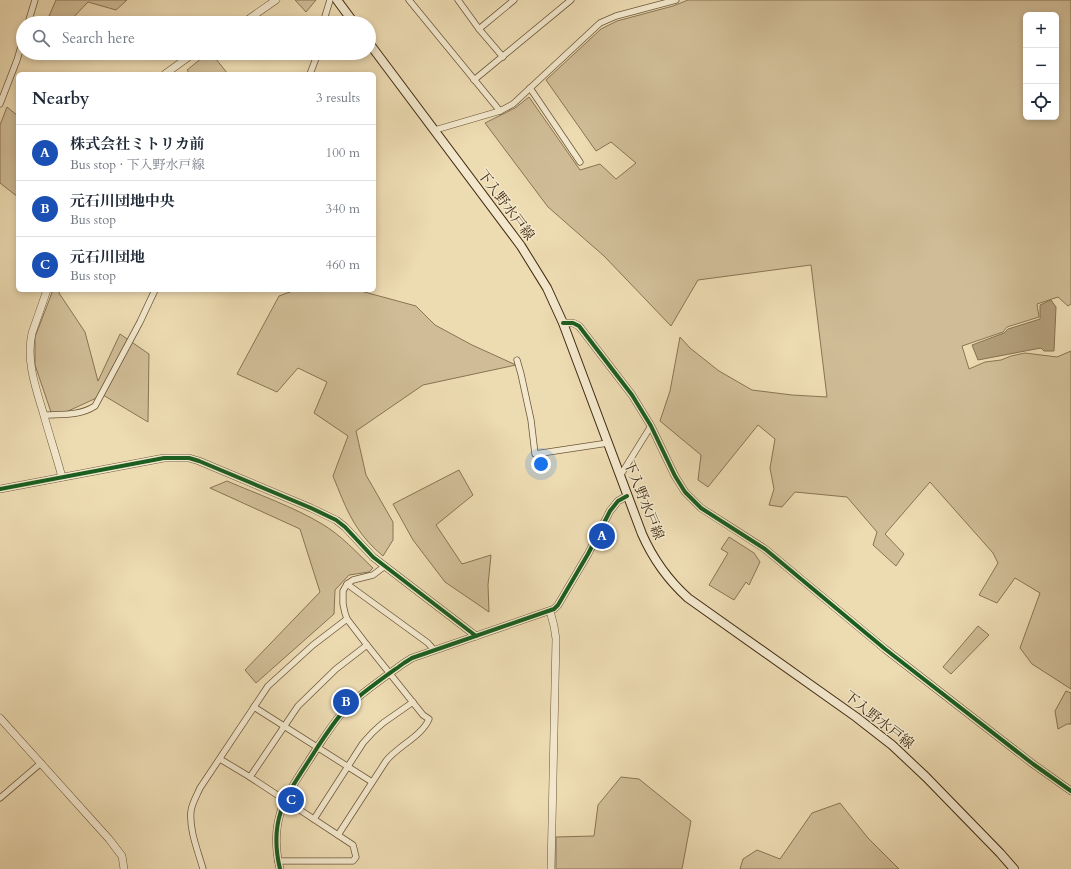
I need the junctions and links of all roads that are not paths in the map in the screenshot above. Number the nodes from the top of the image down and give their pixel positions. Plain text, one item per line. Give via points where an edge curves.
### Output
1 (35, 0) edge
2 (276, 0) edge
3 (330, 0) edge
4 (337, 0) edge
5 (409, 0) edge
6 (458, 0) edge
7 (514, 0) edge
8 (571, 0) edge
9 (676, 0) edge
10 (30, 16) edge
11 (254, 16) edge
12 (325, 16) edge
13 (349, 16) edge
14 (479, 29) junction
15 (376, 52) edge
16 (503, 57) junction
17 (17, 60) edge
18 (184, 60) edge
19 (315, 60) edge
20 (168, 72) edge
21 (311, 72) edge
22 (474, 80) junction
23 (530, 88) junction
24 (0, 104) edge
25 (500, 111) junction
26 (435, 130) junction
27 (580, 162) dead end
28 (46, 292) edge
29 (154, 292) edge
30 (563, 324) junction
31 (517, 360) dead end
32 (44, 415) junction
33 (651, 426) junction
34 (608, 442) junction
35 (620, 476) junction
36 (62, 477) junction
37 (0, 489) edge
38 (627, 496) junction
39 (385, 566) junction
40 (347, 584) junction
41 (550, 611) junction
42 (347, 619) junction
43 (476, 636) junction
44 (367, 645) junction
45 (434, 650) junction
46 (390, 673) junction
47 (413, 702) junction
48 (254, 707) junction
49 (0, 718) edge
50 (284, 726) junction
51 (317, 748) junction
52 (220, 759) junction
53 (41, 763) junction
54 (347, 767) junction
55 (250, 777) junction
56 (372, 782) junction
57 (1071, 791) edge
58 (0, 798) edge
59 (284, 800) junction
60 (314, 819) junction
61 (338, 835) junction
62 (278, 861) junction
63 (124, 869) edge
64 (203, 869) edge
65 (280, 869) edge
66 (551, 869) edge
67 (1014, 869) edge

1 - 10 street
2 - 11 street
3 - 12 street
4 - 13 main road
5 - 22 street
6 - 14 street
7 - 14 street
8 - 16 street
9 - 23 street via 616,16 600,23
14 - 16 street
15 - 26 main road, 下入野水戸線
16 - 22 street
17 - 24 street
18 - 20 street
19 - 21 street
22 - 25 street
23 - 25 street via 513,104
23 - 27 street
25 - 26 street
26 - 30 main road, 下入野水戸線 via 521,246 547,288
28 - 32 street via 30,340 30,363
29 - 32 street via 95,406 87,411 71,414
30 - 33 street via 573,323 579,326 632,395
30 - 34 main road, 下入野水戸線
31 - 34 street via 531,420 535,454
32 - 36 street
33 - 35 street
33 - 57 street via 675,476 685,492 701,508 765,549 885,649
34 - 35 main road, 下入野水戸線
35 - 38 main road, 下入野水戸線
36 - 37 street
36 - 39 street via 157,459 189,458 326,515 345,526 364,548
38 - 41 street via 613,505 558,605
38 - 67 main road, 下入野水戸線 via 652,555 680,590 886,741 926,777
39 - 40 street via 373,575
39 - 43 street
40 - 42 street via 343,597
40 - 45 street
41 - 43 street
41 - 66 street via 556,639
42 - 44 street
42 - 48 street via 313,645 268,686
43 - 45 street
44 - 46 street
44 - 50 street via 319,685 298,706
45 - 46 street via 412,658
46 - 47 street
46 - 51 street via 350,704
47 - 54 street via 373,732
47 - 56 street via 429,719 426,726 392,753
48 - 50 street
48 - 52 street
49 - 53 street
50 - 51 street
50 - 55 street
51 - 54 street
51 - 59 street
52 - 55 street
52 - 64 street via 200,788 191,811 192,826
53 - 58 street
53 - 63 street via 117,849 123,860
54 - 56 street
54 - 60 street
55 - 59 street
56 - 61 street
59 - 60 street
59 - 62 street via 276,828
60 - 61 street
61 - 62 street via 353,845 356,856 352,861
62 - 65 street

